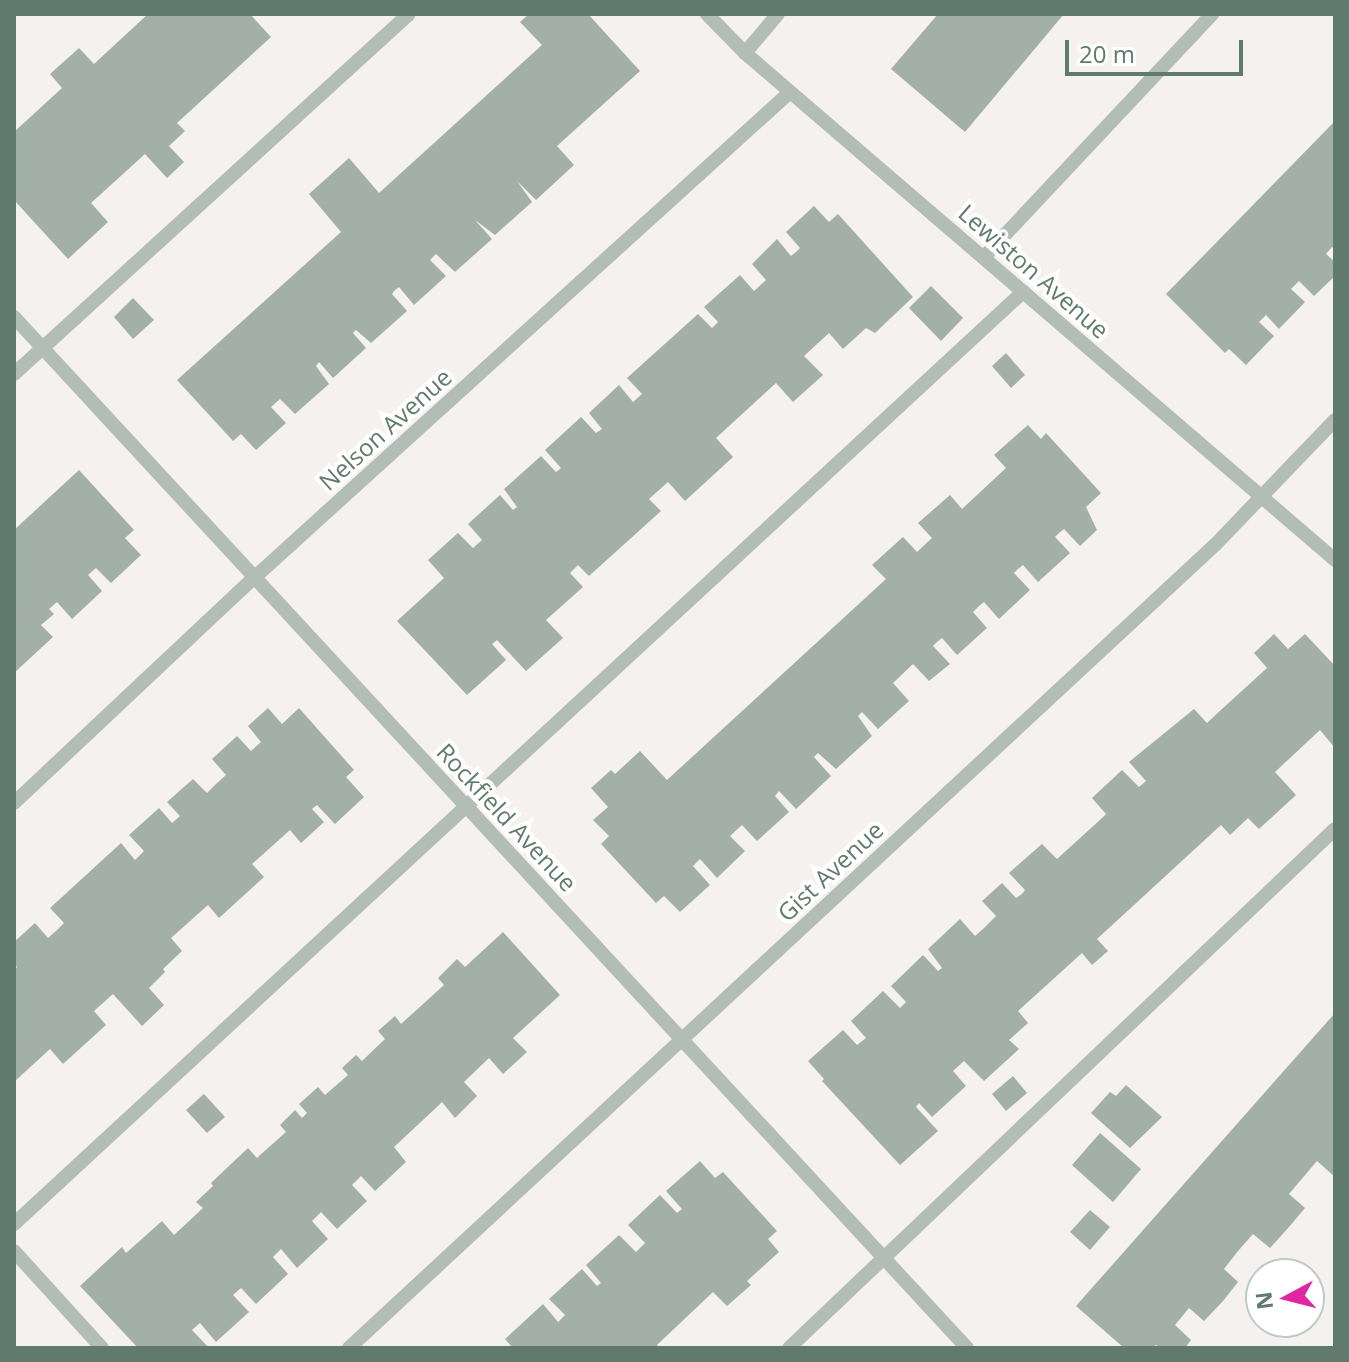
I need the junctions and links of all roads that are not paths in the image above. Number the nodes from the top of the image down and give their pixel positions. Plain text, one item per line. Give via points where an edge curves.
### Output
1 (409, 14) edge
2 (707, 14) edge
3 (778, 14) edge
4 (1212, 14) edge
5 (745, 53) junction
6 (790, 92) junction
7 (985, 256) junction
8 (1023, 292) junction
9 (14, 317) edge
10 (42, 348) junction
11 (14, 374) edge
12 (1335, 420) edge
13 (1262, 497) junction
14 (1335, 560) edge
15 (255, 577) junction
16 (14, 803) edge
17 (468, 807) junction
18 (1335, 829) edge
19 (681, 1039) junction
20 (14, 1224) edge
21 (14, 1251) edge
22 (884, 1255) junction
23 (102, 1348) edge
24 (349, 1348) edge
25 (789, 1348) edge
26 (967, 1348) edge

1 - 10 street
2 - 5 street, Lewiston Avenue
3 - 5 street
4 - 7 street
5 - 6 street, Lewiston Avenue
6 - 7 street, Lewiston Avenue
6 - 15 street, Nelson Avenue
7 - 8 street, Lewiston Avenue
8 - 13 street, Lewiston Avenue
8 - 17 street
9 - 10 street, Rockfield Avenue
10 - 11 street
10 - 15 street, Rockfield Avenue
12 - 13 street, Gist Avenue
13 - 14 street, Lewiston Avenue
13 - 19 street, Gist Avenue
15 - 16 street, Nelson Avenue
15 - 17 street, Rockfield Avenue
17 - 19 street, Rockfield Avenue
17 - 20 street
18 - 22 street
19 - 22 street, Rockfield Avenue
19 - 24 street, Gist Avenue
21 - 23 street
22 - 25 street
22 - 26 street, Rockfield Avenue

